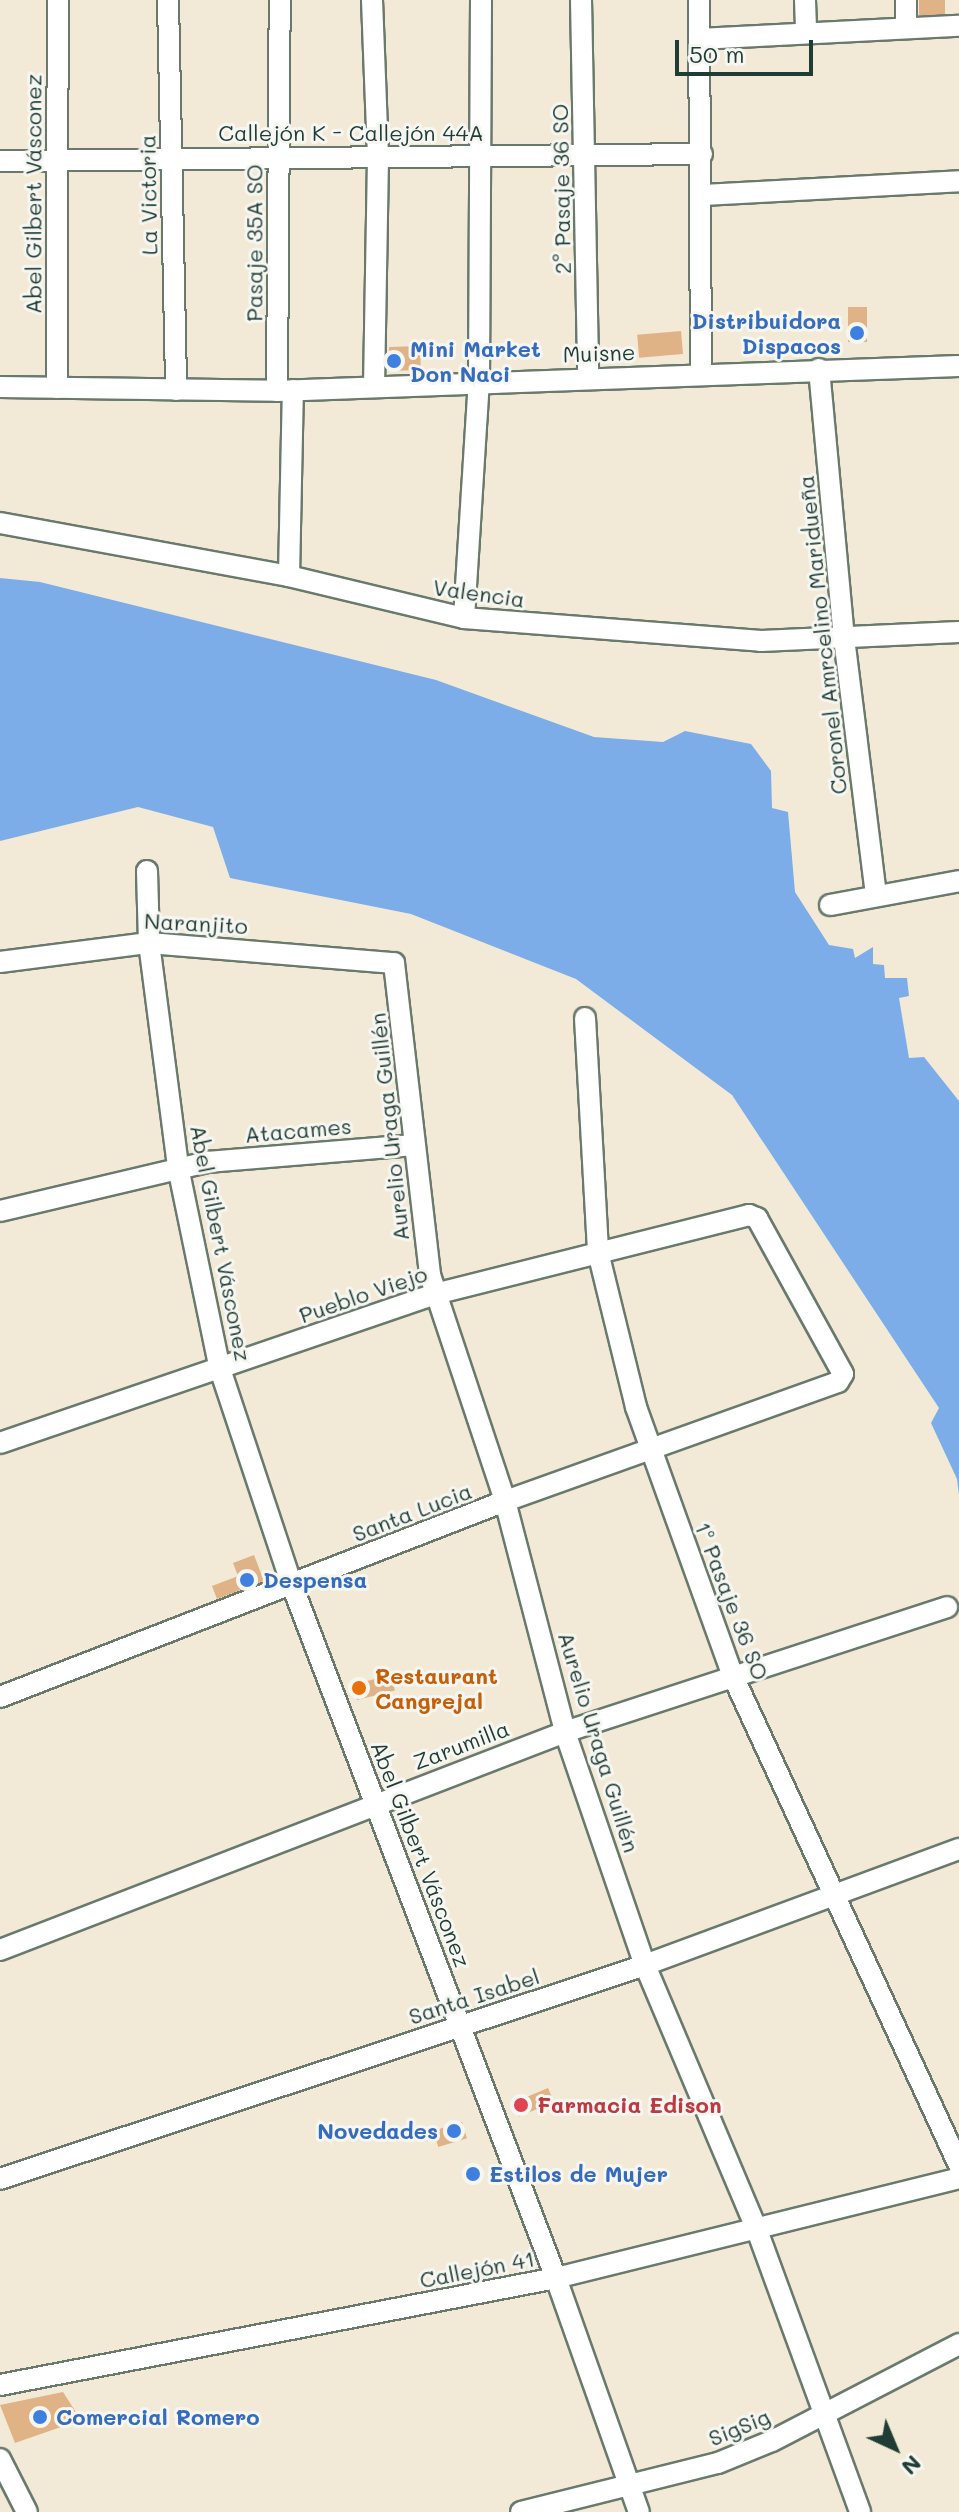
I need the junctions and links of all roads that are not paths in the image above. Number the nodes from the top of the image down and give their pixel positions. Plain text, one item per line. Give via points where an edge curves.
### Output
1 (58, 0) edge
2 (168, 0) edge
3 (280, 0) edge
4 (372, 0) edge
5 (481, 0) edge
6 (581, 0) edge
7 (699, 0) edge
8 (805, 0) edge
9 (906, 0) edge
10 (959, 26) edge
11 (906, 28) junction
12 (806, 33) junction
13 (699, 39) junction
14 (584, 154) junction
15 (702, 154) junction
16 (483, 156) junction
17 (171, 158) junction
18 (278, 158) junction
19 (378, 158) junction
20 (58, 160) junction
21 (0, 161) edge
22 (959, 181) edge
23 (704, 195) junction
24 (959, 366) edge
25 (819, 369) junction
26 (701, 374) junction
27 (588, 377) junction
28 (479, 382) junction
29 (0, 387) edge
30 (374, 387) junction
31 (57, 388) junction
32 (176, 390) junction
33 (285, 391) junction
34 (0, 523) edge
35 (289, 576) junction
36 (464, 618) junction
37 (959, 632) edge
38 (844, 638) junction
39 (147, 871) dead end
40 (959, 881) edge
41 (876, 895) junction
42 (830, 905) dead end
43 (149, 943) junction
44 (391, 961) joint
45 (0, 962) edge
46 (585, 1018) dead end
47 (413, 1145) junction
48 (178, 1167) junction
49 (0, 1211) edge
50 (598, 1252) junction
51 (439, 1293) junction
52 (220, 1369) junction
53 (842, 1377) joint
54 (0, 1443) edge
55 (650, 1450) junction
56 (505, 1501) junction
57 (292, 1585) junction
58 (947, 1607) dead end
59 (732, 1674) junction
60 (0, 1697) edge
61 (565, 1732) junction
62 (377, 1803) junction
63 (959, 1849) edge
64 (835, 1893) junction
65 (0, 1950) edge
66 (645, 1965) junction
67 (460, 2026) junction
68 (959, 2165) edge
69 (959, 2178) edge
70 (0, 2179) edge
71 (757, 2230) junction
72 (556, 2278) junction
73 (959, 2344) edge
74 (0, 2385) edge
75 (822, 2415) junction
76 (0, 2459) edge
77 (631, 2486) junction
78 (27, 2512) edge
79 (521, 2512) edge
80 (639, 2512) edge
81 (860, 2512) edge

1 - 20 street, Abel Gilbert Vásconez
2 - 17 street, La Victoria
3 - 18 street, Pasaje 35A SO
4 - 19 street
5 - 16 street
6 - 14 street, 2° Pasaje 36 SO
7 - 13 street
8 - 12 street
9 - 11 street
10 - 11 street
11 - 12 street
12 - 13 street
13 - 15 street
14 - 15 street, Callejón K - Callejón 44A
14 - 16 street, Callejón K - Callejón 44A
14 - 27 street, 2° Pasaje 36 SO
15 - 23 street
16 - 19 street, Callejón K - Callejón 44A
16 - 28 street
17 - 18 street, Callejón K - Callejón 44A
17 - 20 street, Callejón K - Callejón 44A
17 - 32 street, La Victoria
18 - 19 street, Callejón K - Callejón 44A
18 - 33 street, Pasaje 35A SO
19 - 30 street
20 - 21 street, Callejón K - Callejón 44A
20 - 31 street, Abel Gilbert Vásconez
22 - 23 street
23 - 26 street
24 - 25 street, Muisne
25 - 26 street, Muisne
25 - 38 street, Coronel Amrcelino Maridueña
26 - 27 street, Muisne
27 - 28 street, Muisne
28 - 30 street, Muisne
28 - 36 street
29 - 31 street, Muisne
30 - 33 street, Muisne
31 - 32 street, Muisne
32 - 33 street, Muisne
33 - 35 street, Pasaje 35A SO
34 - 35 street, Valencia
35 - 36 street, Valencia
36 - 38 street, Valencia via 651,635
37 - 38 street, Valencia
38 - 41 street, Coronel Amrcelino Maridueña
39 - 43 street, Abel Gilbert Vásconez
40 - 41 street
41 - 42 street
43 - 44 street, Naranjito
43 - 45 street, Naranjito
43 - 48 street, Abel Gilbert Vásconez
44 - 47 street, Aurelio Uraga Guillén via 398,975
46 - 50 street, 1º Pasaje 36 SO
47 - 48 street, Atacames
47 - 51 street, Aurelio Uraga Guillén via 430,1275
48 - 49 street, Atacames
48 - 52 street, Abel Gilbert Vásconez
50 - 51 street, Pueblo Viejo
50 - 53 street, Pueblo Viejo via 749,1215 757,1218
50 - 55 street, 1º Pasaje 36 SO via 616,1338
51 - 52 street, Pueblo Viejo
51 - 56 street, Aurelio Uraga Guillén
52 - 54 street, Pueblo Viejo
52 - 57 street, Abel Gilbert Vásconez
53 - 55 street, Santa Lucia
55 - 56 street, Santa Lucia
55 - 59 street, 1º Pasaje 36 SO
56 - 57 street, Santa Lucia
56 - 61 street, Aurelio Uraga Guillén
57 - 60 street, Santa Lucia
57 - 62 street, Abel Gilbert Vásconez
58 - 59 street, Zarumilla
59 - 61 street, Zarumilla
59 - 64 street, 1º Pasaje 36 SO
61 - 62 street, Zarumilla
61 - 66 street, Aurelio Uraga Guillén
62 - 65 street, Zarumilla
62 - 67 street, Abel Gilbert Vásconez
63 - 64 street, Santa Isabel
64 - 66 street, Santa Isabel
64 - 68 street, 1º Pasaje 36 SO
66 - 67 street, Santa Isabel
66 - 71 street, Aurelio Uraga Guillén
67 - 70 street, Santa Isabel
67 - 72 street, Abel Gilbert Vásconez
69 - 71 street, Callejón 41
71 - 72 street, Callejón 41
71 - 75 street, Aurelio Uraga Guillén
72 - 74 street, Callejón 41
72 - 77 street, Abel Gilbert Vásconez
73 - 75 street, SigSig
75 - 77 street, SigSig via 718,2463
75 - 81 street, Aurelio Uraga Guillén
76 - 78 street
77 - 79 street, SigSig
77 - 80 street, Abel Gilbert Vásconez

